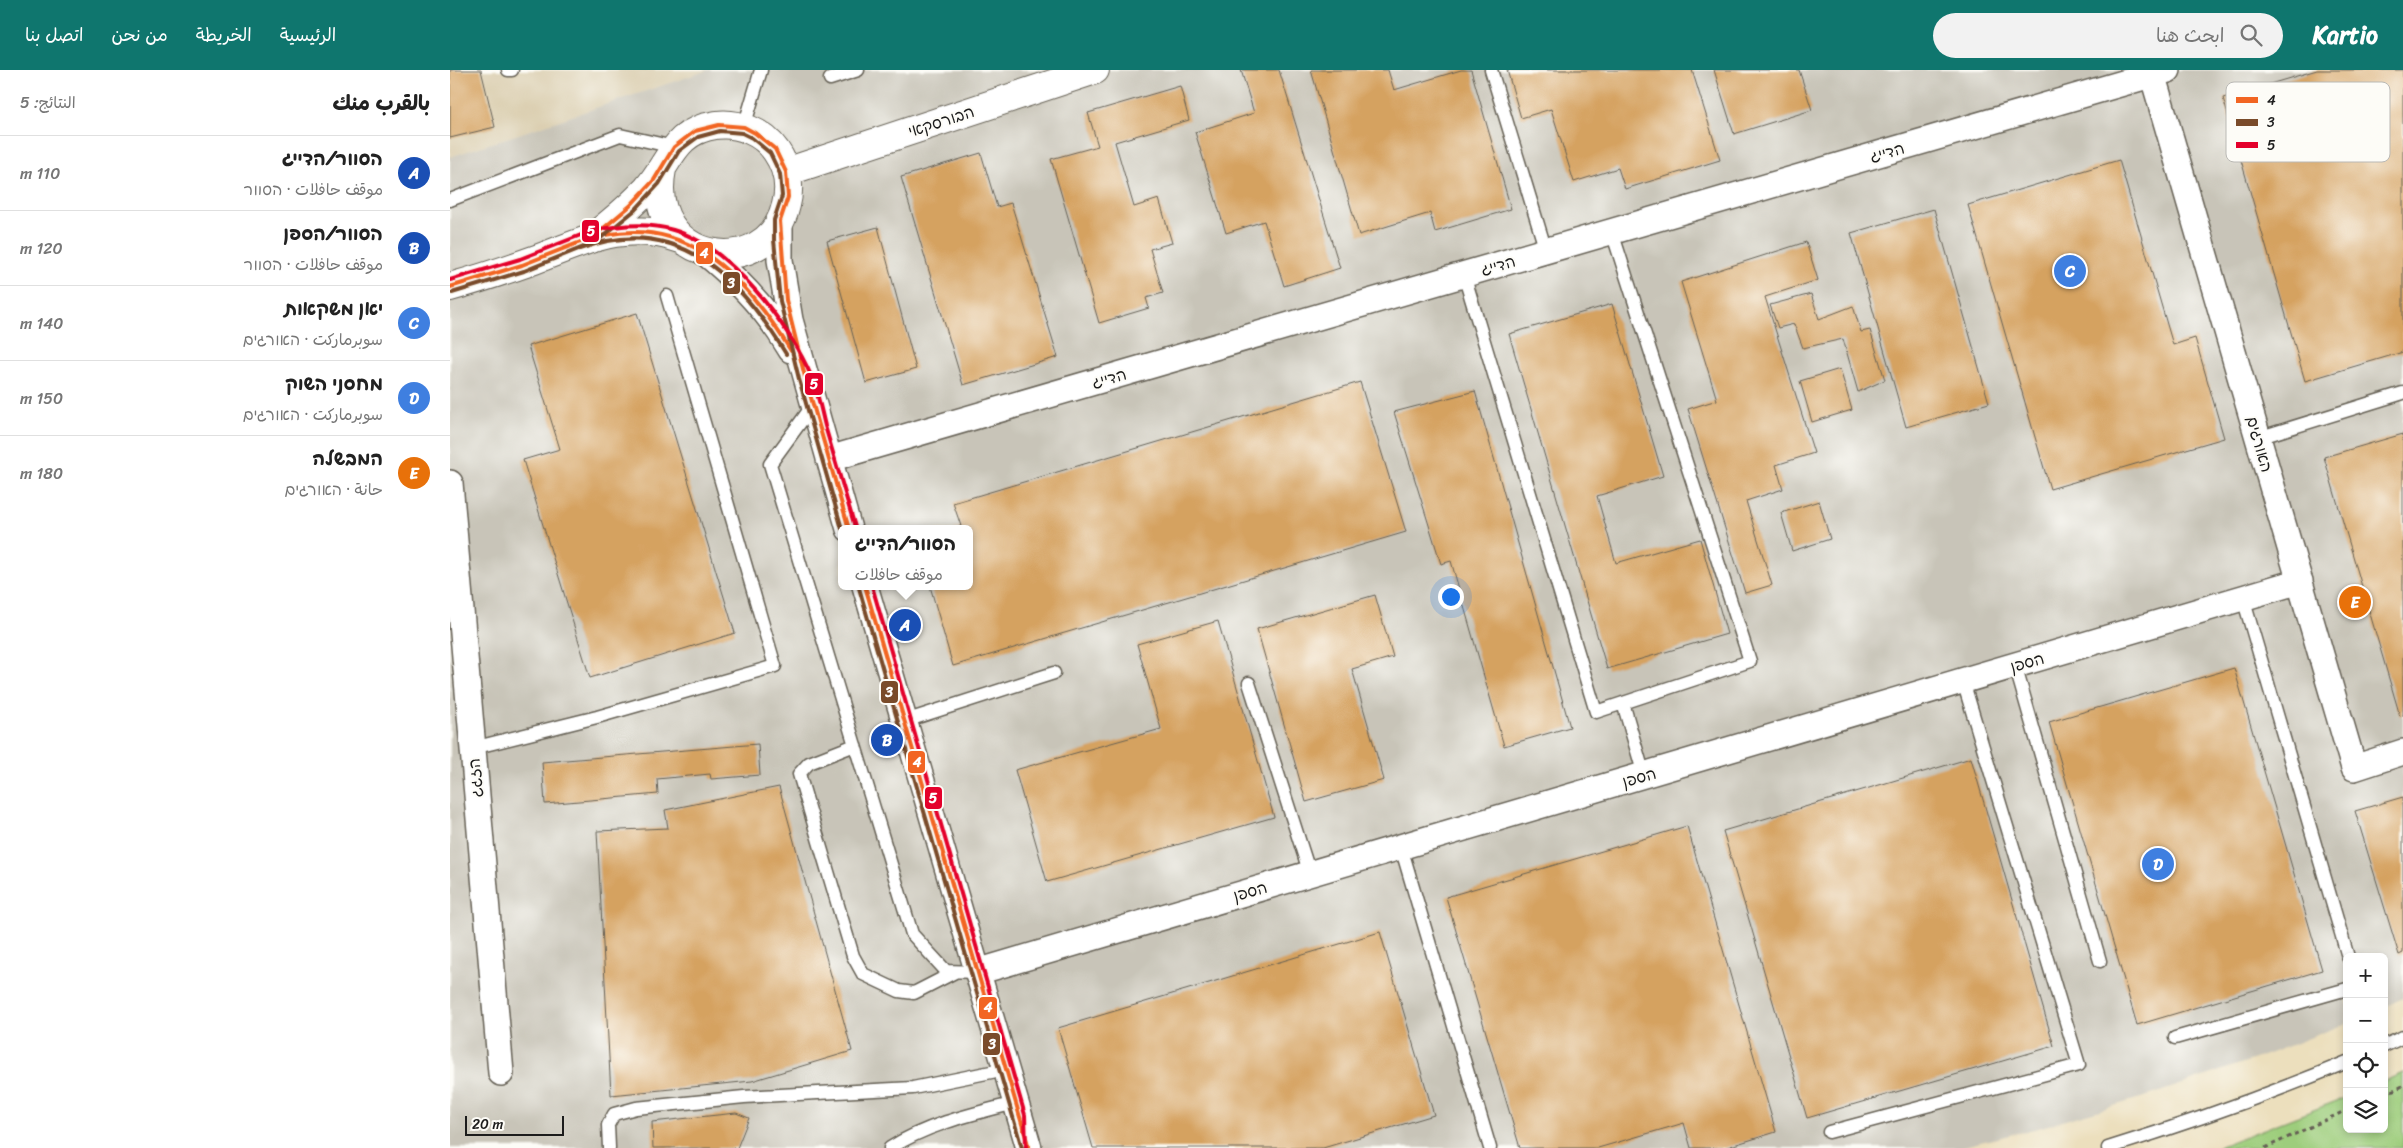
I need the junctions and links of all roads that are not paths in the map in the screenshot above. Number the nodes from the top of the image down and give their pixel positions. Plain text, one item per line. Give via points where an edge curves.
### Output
1 (508, 70) edge
2 (512, 70) edge
3 (762, 70) edge
4 (858, 70) edge
5 (1095, 70) edge
6 (1491, 70) edge
7 (2157, 72) edge
8 (830, 79) dead end
9 (744, 128) junction
10 (668, 158) junction
11 (786, 172) junction
12 (450, 200) edge
13 (780, 221) junction
14 (1612, 232) junction
15 (593, 237) junction
16 (692, 245) junction
17 (1546, 251) junction
18 (1464, 274) junction
19 (450, 287) edge
20 (667, 296) dead end
21 (805, 377) junction
22 (2403, 393) edge
23 (813, 405) junction
24 (2258, 438) junction
25 (829, 459) junction
26 (450, 483) edge
27 (848, 525) edge
28 (2300, 581) junction
29 (866, 590) edge
30 (2242, 598) junction
31 (457, 642) edge
32 (2015, 666) junction
33 (1054, 673) dead end
34 (1963, 681) junction
35 (1249, 683) dead end
36 (459, 701) edge
37 (1623, 703) junction
38 (905, 722) junction
39 (855, 745) junction
40 (473, 748) junction
41 (2403, 752) edge
42 (1644, 775) junction
43 (1402, 847) junction
44 (1310, 874) junction
45 (2347, 953) edge
46 (2100, 961) dead end
47 (966, 972) junction
48 (2343, 990) edge
49 (2403, 1037) edge
50 (2174, 1038) dead end
51 (2388, 1044) edge
52 (2343, 1064) edge
53 (1006, 1069) junction
54 (501, 1073) dead end
55 (1017, 1110) junction
56 (1828, 1132) dead end
57 (609, 1148) edge
58 (890, 1148) edge
59 (1020, 1148) edge
60 (1029, 1148) edge
61 (1490, 1148) edge
62 (2108, 1148) edge

1 - 2 lane
3 - 9 lane
4 - 8 lane
5 - 11 street, הבורסקאי
6 - 17 lane
7 - 14 street, הדייג
7 - 24 street, האורגים
9 - 10 street via 719,124 695,131
9 - 11 street via 775,149
10 - 12 lane via 620,135
10 - 15 street via 630,206
10 - 16 street via 659,194 660,207 665,218
11 - 13 street via 788,197
13 - 16 street via 764,241 752,248 728,254
13 - 21 street via 782,280
14 - 17 street, הדייג
14 - 37 lane via 1750,661
15 - 16 street via 639,232 661,234
15 - 19 street via 522,265
16 - 21 street via 738,282 764,312
17 - 18 street, הדייג
18 - 25 street, הדייג
18 - 37 lane via 1596,712
20 - 40 lane via 775,666 597,717
21 - 23 street
22 - 24 lane
23 - 25 street
23 - 39 lane via 770,464
24 - 28 street, האורגים
25 - 27 street
26 - 31 street, הזגג
28 - 30 street, הספן
28 - 41 street, האורגים via 2354,768
29 - 38 street
30 - 32 street, הספן
30 - 45 lane
31 - 36 street, הזגג
32 - 34 street, הספן
32 - 46 lane
33 - 38 lane
34 - 42 street, הספן
34 - 56 lane via 2079,1065
35 - 44 lane
36 - 40 street, הזגג
37 - 42 lane
38 - 47 street
39 - 47 lane via 912,934 946,971
39 - 47 lane via 809,763 799,774 853,956 863,974 899,991 914,993
40 - 54 street, הזגג
42 - 43 street, הספן
43 - 44 street, הספן
43 - 61 lane
44 - 47 street, הספן
47 - 53 street
48 - 50 lane
49 - 51 lane
52 - 62 lane via 2172,1128
53 - 55 street
53 - 57 lane via 912,1088 636,1108 614,1114 608,1125
55 - 58 lane via 957,1118 915,1134
55 - 59 street
55 - 60 street

